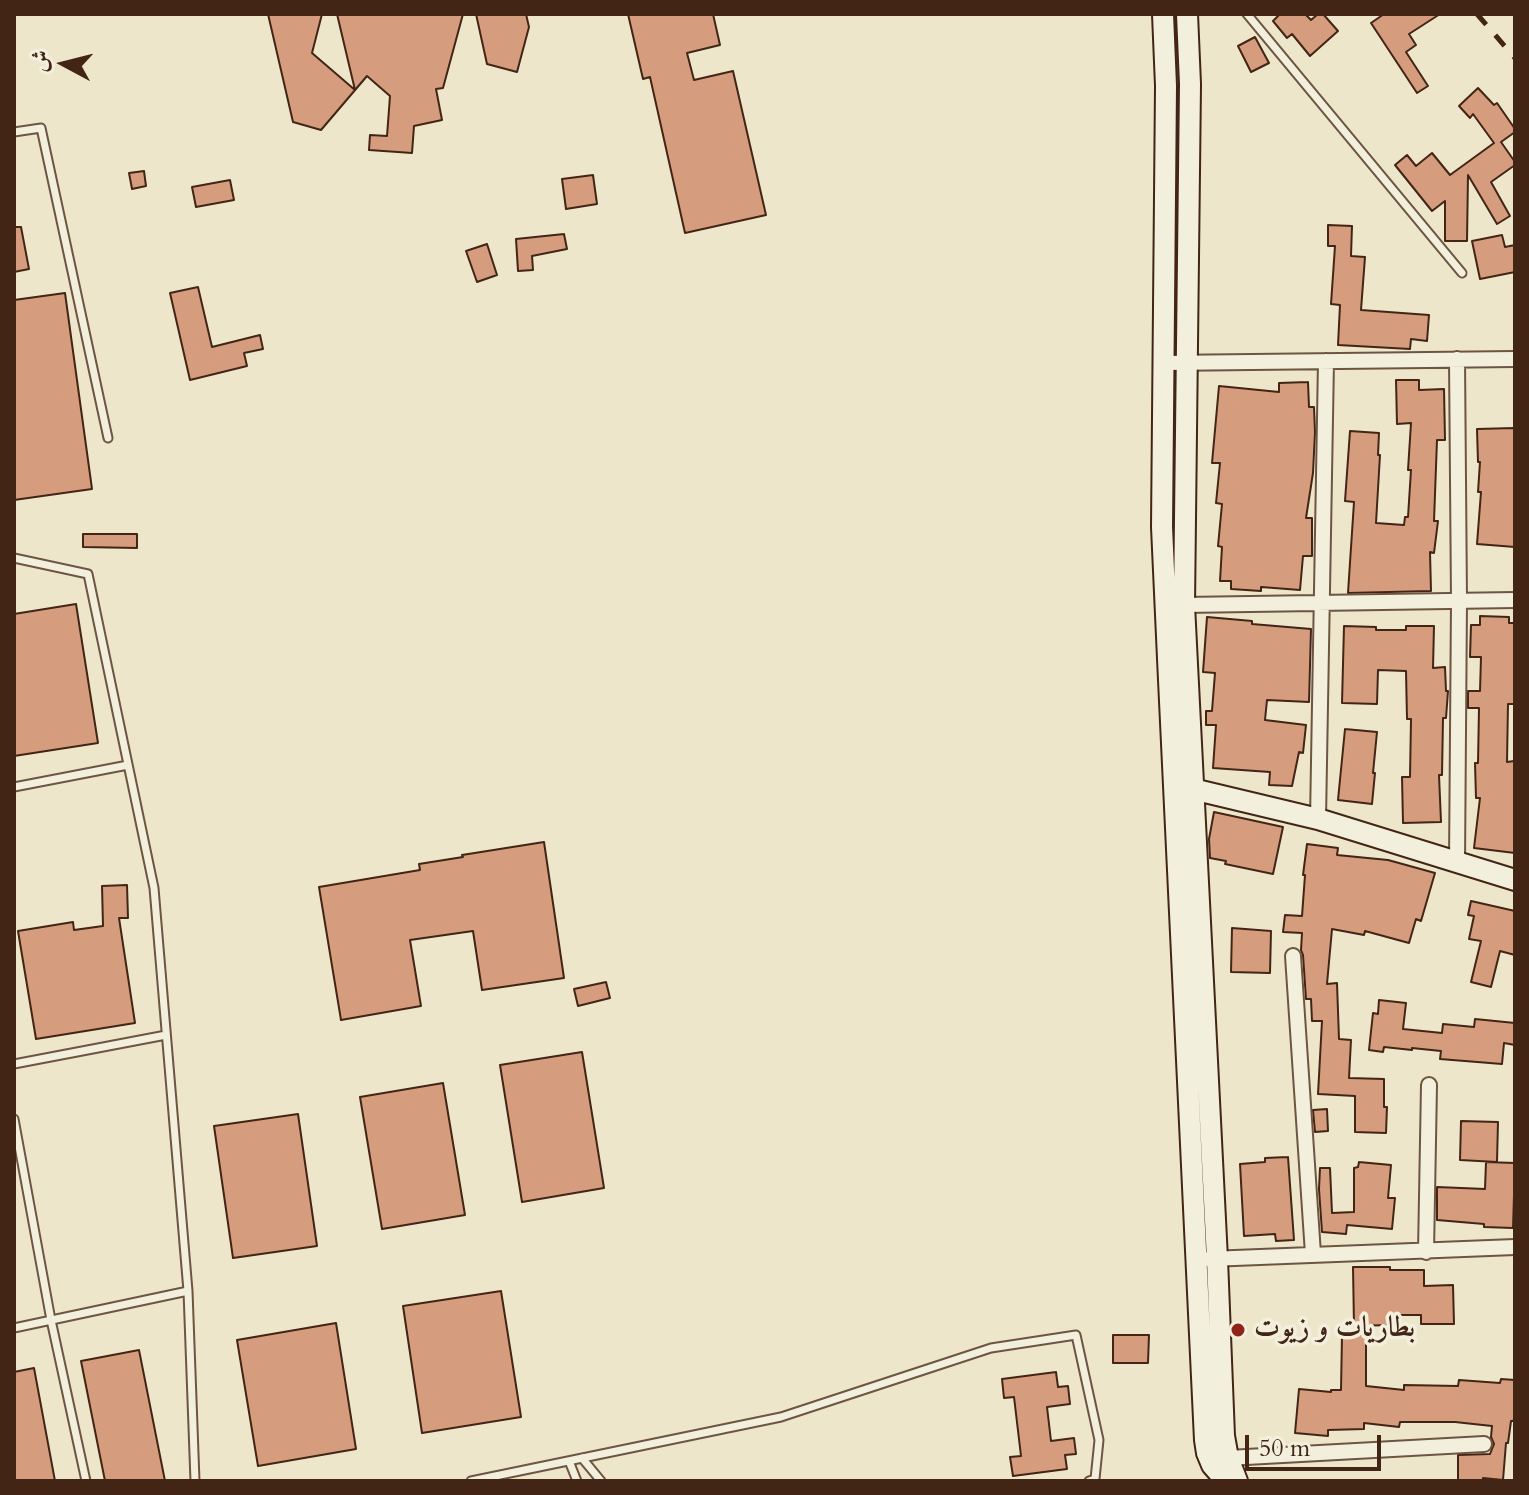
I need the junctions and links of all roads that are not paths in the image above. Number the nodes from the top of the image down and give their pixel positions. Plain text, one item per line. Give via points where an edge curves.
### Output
1 (1163, 14) edge
2 (1187, 14) edge
3 (1247, 14) edge
4 (14, 132) edge
5 (1462, 273) dead end
6 (1457, 359) junction
7 (1515, 359) edge
8 (1326, 361) junction
9 (1164, 363) junction
10 (1187, 363) junction
11 (108, 438) dead end
12 (14, 558) edge
13 (1515, 600) edge
14 (1459, 601) junction
15 (1323, 603) junction
16 (1184, 605) junction
17 (128, 765) junction
18 (14, 787) edge
19 (1184, 787) junction
20 (1318, 819) junction
21 (1457, 863) junction
22 (1515, 880) edge
23 (1293, 956) dead end
24 (166, 1035) junction
25 (14, 1064) edge
26 (1429, 1085) dead end
27 (14, 1119) edge
28 (1515, 1247) edge
29 (1426, 1252) junction
30 (1313, 1254) junction
31 (1217, 1259) junction
32 (1196, 1260) junction
33 (188, 1291) junction
34 (51, 1320) junction
35 (14, 1328) edge
36 (1484, 1444) dead end
37 (582, 1458) junction
38 (1228, 1458) junction
39 (569, 1461) junction
40 (86, 1481) edge
41 (195, 1481) edge
42 (471, 1481) edge
43 (577, 1481) edge
44 (601, 1481) edge
45 (1089, 1481) edge
46 (1226, 1481) edge
47 (1237, 1481) edge

1 - 9 main road
2 - 10 main road
3 - 5 lane
4 - 11 lane via 41,128
6 - 7 street
6 - 8 street
6 - 14 street
8 - 10 street
8 - 15 street
9 - 10 street
9 - 19 main road via 1162,527
10 - 16 main road
12 - 17 lane via 88,574
13 - 14 street
14 - 15 street
14 - 21 street
15 - 16 street
15 - 20 street
16 - 19 main road
17 - 18 lane
17 - 24 lane via 154,888
19 - 20 main road
19 - 31 main road
19 - 32 main road
20 - 21 main road
21 - 22 main road
23 - 30 street
24 - 25 lane
24 - 33 lane
26 - 29 street
27 - 34 lane
28 - 29 street
29 - 30 street
30 - 31 street
31 - 32 street
31 - 38 main road
32 - 46 main road via 1205,1440 1212,1465
33 - 34 lane
33 - 41 lane
34 - 35 lane
34 - 40 lane
36 - 38 street
37 - 39 lane
37 - 44 lane
37 - 45 lane via 781,1417 991,1348 1076,1335 1099,1440 1095,1479
38 - 47 main road
39 - 42 lane
39 - 43 lane

